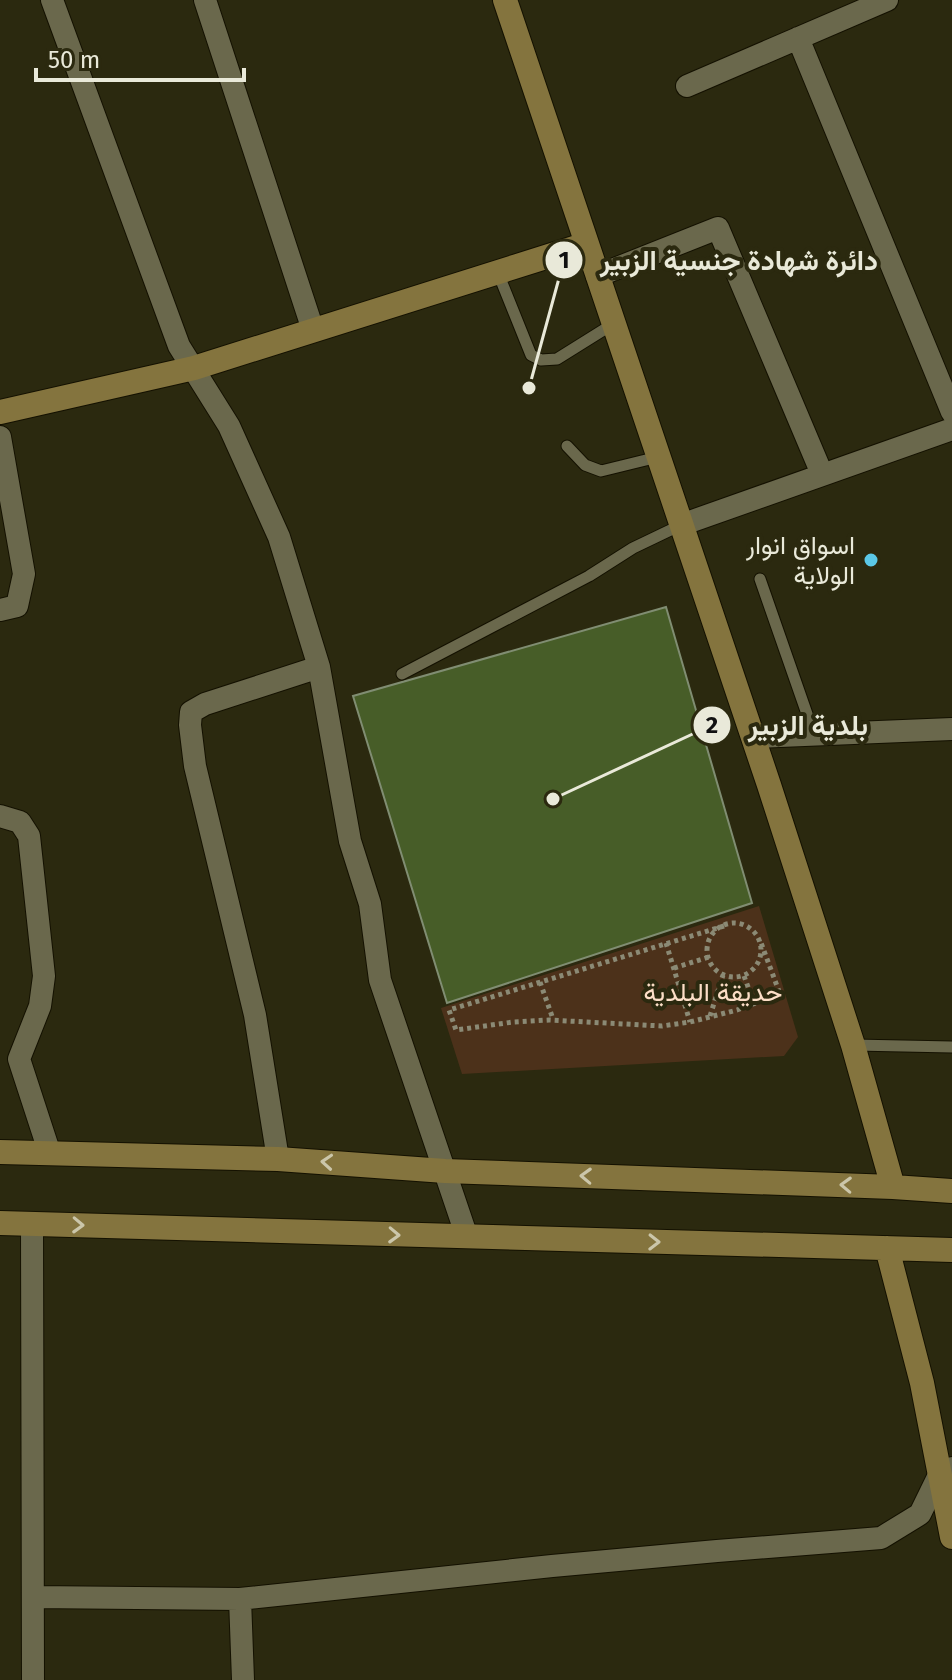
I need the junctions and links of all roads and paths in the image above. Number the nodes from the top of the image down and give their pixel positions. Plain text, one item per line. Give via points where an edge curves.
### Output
1 (52, 0) edge
2 (205, 0) edge
3 (505, 0) edge
4 (887, 0) edge
5 (798, 38) junction
6 (687, 86) dead end
7 (587, 244) junction
8 (497, 272) junction
9 (597, 276) junction
10 (613, 324) junction
11 (313, 330) junction
12 (194, 368) junction
13 (0, 412) edge
14 (952, 412) edge
15 (952, 429) edge
16 (0, 437) edge
17 (567, 446) dead end
18 (658, 457) junction
19 (822, 474) junction
20 (681, 525) junction
21 (760, 579) dead end
22 (0, 610) edge
23 (319, 667) junction
24 (402, 674) dead end
25 (952, 729) edge
26 (814, 734) junction
27 (753, 737) junction
28 (0, 816) edge
29 (724, 926) junction
30 (760, 940) junction
31 (666, 943) junction
32 (709, 957) junction
33 (674, 968) junction
34 (723, 975) junction
35 (744, 976) junction
36 (540, 982) junction
37 (754, 1003) junction
38 (709, 1016) junction
39 (553, 1019) junction
40 (690, 1022) junction
41 (853, 1045) junction
42 (952, 1047) edge
43 (0, 1152) edge
44 (50, 1154) junction
45 (278, 1159) junction
46 (445, 1171) junction
47 (893, 1187) junction
48 (952, 1191) edge
49 (0, 1223) edge
50 (32, 1224) junction
51 (467, 1237) junction
52 (887, 1248) junction
53 (952, 1250) edge
54 (946, 1469) edge
55 (952, 1537) edge
56 (33, 1597) junction
57 (240, 1599) junction
58 (33, 1680) edge
59 (243, 1680) edge

1 - 12 street via 179,346
2 - 11 street
3 - 7 street
4 - 5 street
5 - 6 street
5 - 14 street
7 - 8 street
7 - 9 street
8 - 10 lane via 531,355 541,360 557,359
8 - 11 street
9 - 10 street
9 - 19 street via 718,228
10 - 18 street
11 - 12 street
12 - 13 street
12 - 23 street via 229,426 279,537
15 - 19 street
16 - 22 street via 24,574 17,606
17 - 18 lane via 585,465 601,471
18 - 20 street
19 - 20 street
20 - 24 lane
20 - 27 street
21 - 26 lane
23 - 45 street via 191,712 195,766 255,1015
23 - 46 street via 350,841 370,904 380,980
25 - 26 street
26 - 27 street
27 - 41 street
28 - 44 street via 20,822 29,836 44,976 40,1006 19,1059
29 - 30 path via 738,923
29 - 31 path
29 - 32 path via 709,940
30 - 35 path via 756,968
30 - 37 path via 780,994
31 - 33 path
31 - 36 path
32 - 33 path
32 - 34 path
33 - 40 path
34 - 35 path
34 - 38 path
35 - 37 path
36 - 39 path
36 - 39 path via 449,1010 456,1030
37 - 38 path
38 - 40 path
39 - 40 path via 662,1026
41 - 42 lane
41 - 47 street
43 - 44 street
44 - 45 street
46 -> 45 street
47 -> 46 street
46 - 51 street
47 - 48 street
49 - 50 street
50 -> 51 street
50 - 56 street
51 -> 52 street
52 - 53 street
52 - 54 street
54 - 55 street
54 - 57 street via 920,1514 881,1538
56 - 57 street
56 - 58 street
57 - 59 street

